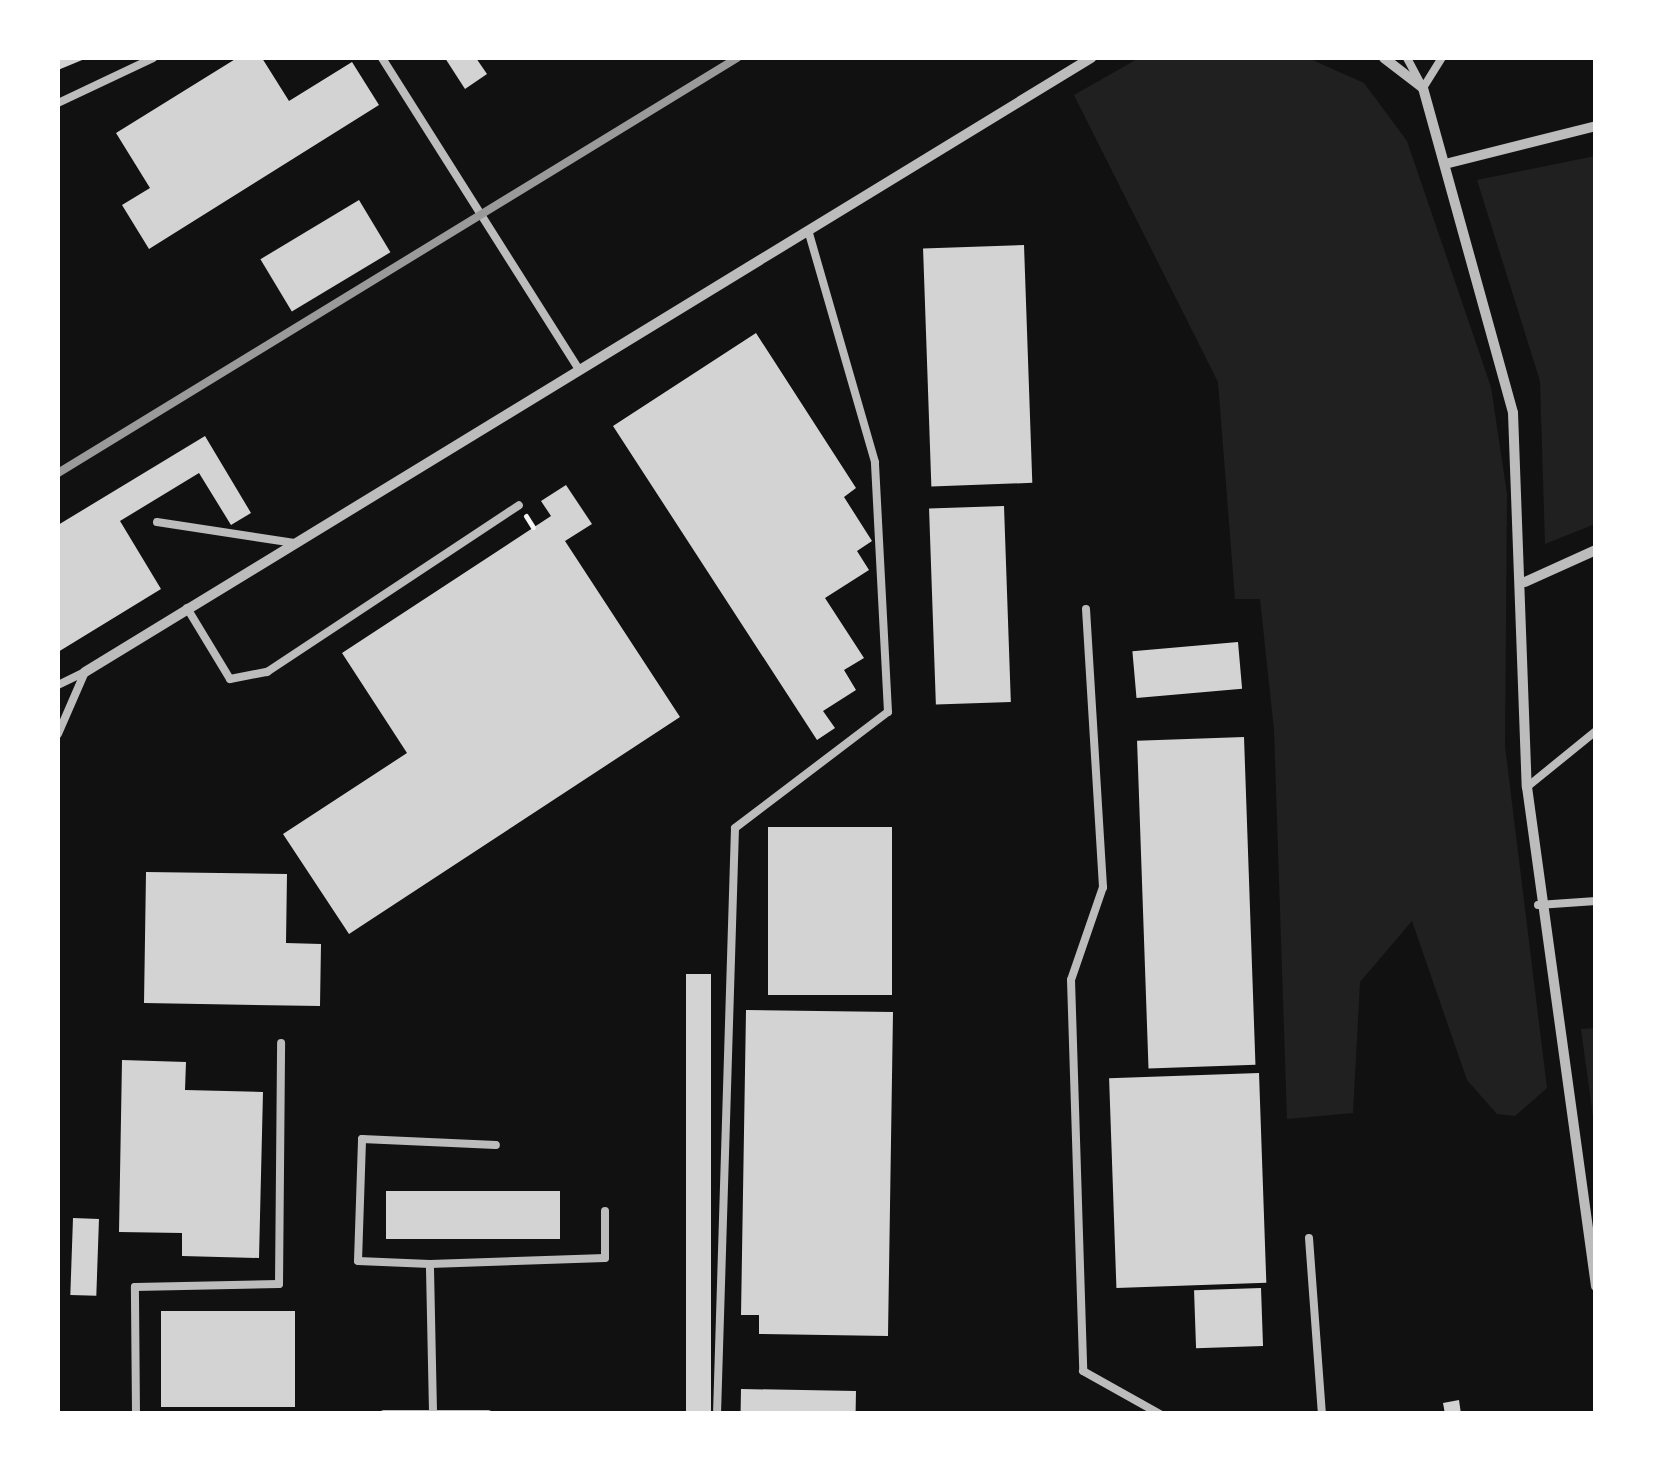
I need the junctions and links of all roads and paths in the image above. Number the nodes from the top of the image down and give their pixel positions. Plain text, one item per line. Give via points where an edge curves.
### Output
1 (153, 58) edge
2 (382, 58) edge
3 (1091, 58) edge
4 (1384, 58) edge
5 (1407, 58) edge
6 (1442, 58) edge
7 (1423, 88) junction
8 (58, 104) edge
9 (1596, 126) edge
10 (1445, 164) junction
11 (808, 230) junction
12 (578, 368) junction
13 (519, 505) dead end
14 (157, 522) dead end
15 (294, 543) junction
16 (1596, 550) edge
17 (1525, 582) junction
18 (187, 608) junction
19 (1086, 609) dead end
20 (85, 672) junction
21 (58, 685) edge
22 (1596, 730) edge
23 (58, 734) edge
24 (1527, 787) junction
25 (1596, 901) edge
26 (1538, 906) junction
27 (281, 1044) dead end
28 (496, 1145) dead end
29 (604, 1211) dead end
30 (1309, 1238) dead end
31 (430, 1264) junction
32 (1596, 1286) edge
33 (433, 1412) edge
34 (136, 1414) edge
35 (384, 1414) edge
36 (488, 1414) edge
37 (717, 1414) edge
38 (1160, 1414) edge
39 (1322, 1414) edge

1 - 8 lane
2 - 12 lane
3 - 11 street
4 - 7 street
5 - 7 lane
6 - 7 lane
7 - 10 street
9 - 10 street
10 - 17 street via 1514,413
11 - 12 street
11 - 37 lane via 875,462 888,712 734,828
12 - 15 street
13 - 18 lane via 268,672 230,678
14 - 15 lane
15 - 18 street
16 - 17 street
17 - 24 street
18 - 20 street
19 - 38 lane via 1102,886 1072,980 1083,1371
20 - 21 lane
20 - 23 lane
22 - 24 lane
24 - 26 street
25 - 26 lane
26 - 32 street
27 - 34 lane via 278,1284 134,1288
28 - 31 lane via 362,1139 358,1262
29 - 31 lane via 605,1258
30 - 39 lane
31 - 33 lane
33 - 35 lane
33 - 36 lane

